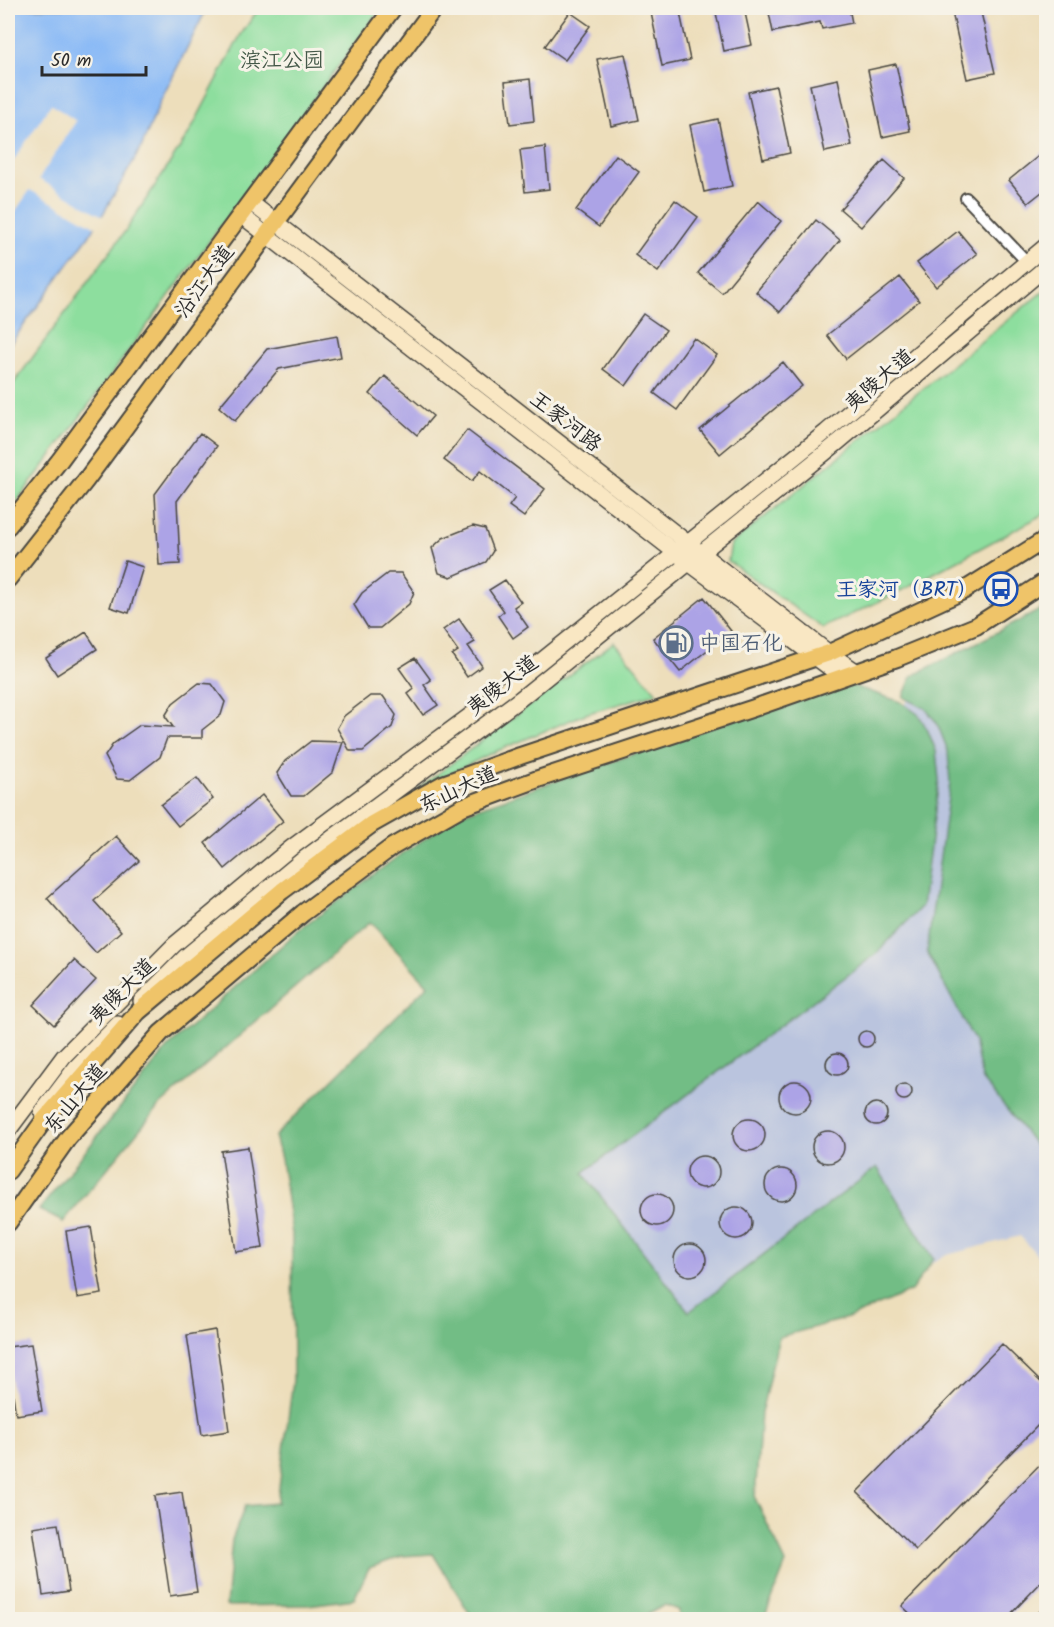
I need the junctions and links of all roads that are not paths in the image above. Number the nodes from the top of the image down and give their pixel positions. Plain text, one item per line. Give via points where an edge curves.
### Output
1 (393, 8) edge
2 (434, 8) edge
3 (966, 198) dead end
4 (245, 208) junction
5 (271, 228) junction
6 (1047, 246) edge
7 (1027, 262) junction
8 (1047, 267) edge
9 (8, 526) edge
10 (1047, 539) edge
11 (682, 547) junction
12 (702, 553) junction
13 (689, 563) junction
14 (8, 579) edge
15 (1047, 580) edge
16 (822, 655) junction
17 (849, 674) junction
18 (8, 1131) edge
19 (8, 1158) edge
20 (8, 1171) edge
21 (8, 1223) edge
22 (1047, 1614) edge
23 (1040, 1620) edge

1 - 4 main road, 沿江大道
2 - 5 main road, 沿江大道
3 - 7 street
4 - 5 main road, 王家河路
4 - 9 main road, 沿江大道
5 - 11 main road, 王家河路
5 - 14 main road, 沿江大道 via 86,480
6 - 7 main road, 夷陵大道
7 - 11 main road, 夷陵大道 via 826,432
8 - 12 main road, 夷陵大道
10 - 16 main road, 东山大道 via 963,591
11 - 12 main road, 王家河路
11 - 13 main road, 王家河路
11 - 18 main road, 夷陵大道 via 510,686 291,848 174,945 64,1056
12 - 13 main road, 夷陵大道
12 - 16 main road, 王家河路
13 - 16 main road, 王家河路
13 - 19 main road, 夷陵大道 via 520,699 301,861 185,957 76,1067
15 - 17 main road, 东山大道 via 976,626
16 - 17 main road, 王家河路
16 - 20 main road, 东山大道 via 443,784 372,824 282,891 138,1012 45,1119
17 - 21 main road, 东山大道 via 462,807 392,846 303,913 161,1033 68,1138
22 - 23 street

